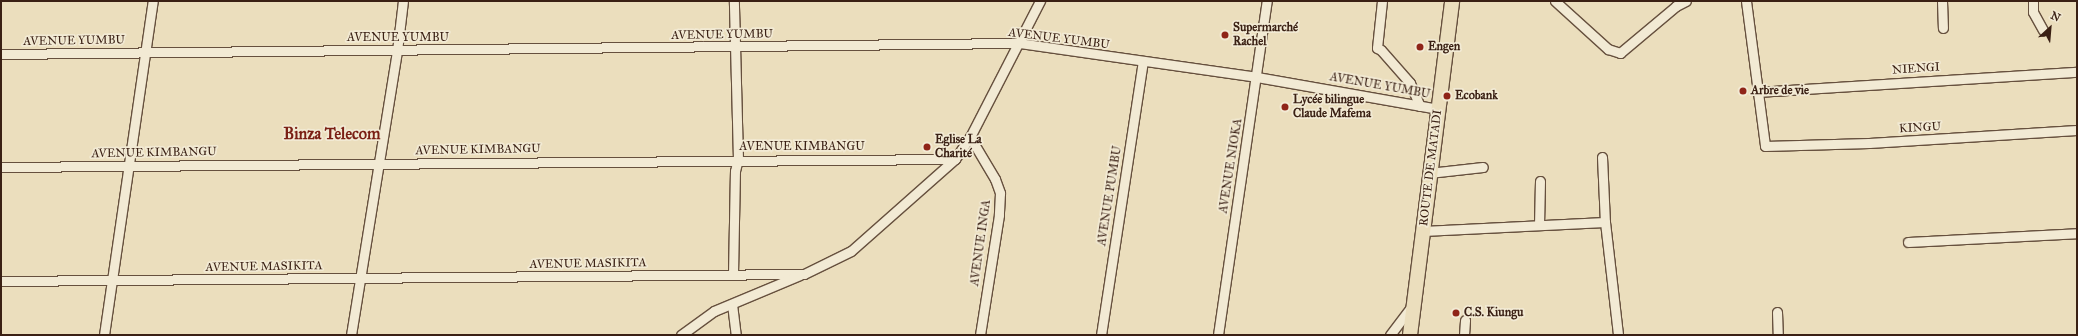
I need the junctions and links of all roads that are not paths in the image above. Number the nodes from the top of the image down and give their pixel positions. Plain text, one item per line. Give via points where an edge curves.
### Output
1 (153, 1) edge
2 (403, 1) edge
3 (734, 1) edge
4 (1040, 1) edge
5 (1267, 1) edge
6 (1382, 1) edge
7 (1452, 1) edge
8 (1555, 1) edge
9 (1686, 1) edge
10 (1746, 1) edge
11 (1942, 1) edge
12 (2033, 1) edge
13 (1943, 28) dead end
14 (2043, 30) dead end
15 (1019, 43) junction
16 (735, 47) junction
17 (397, 51) junction
18 (144, 52) junction
19 (1, 54) edge
20 (1143, 62) junction
21 (2077, 72) edge
22 (1257, 77) junction
23 (1757, 92) junction
24 (1420, 106) junction
25 (1438, 108) junction
26 (2077, 130) edge
27 (970, 137) junction
28 (1602, 157) dead end
29 (955, 158) junction
30 (738, 159) junction
31 (379, 163) junction
32 (128, 165) junction
33 (1, 167) edge
34 (1483, 167) dead end
35 (1429, 173) junction
36 (1540, 181) dead end
37 (1605, 222) junction
38 (1539, 225) junction
39 (1423, 231) junction
40 (2077, 233) edge
41 (1908, 242) dead end
42 (733, 274) junction
43 (804, 274) junction
44 (360, 278) junction
45 (1, 281) edge
46 (113, 281) junction
47 (1414, 303) junction
48 (732, 304) junction
49 (1777, 312) dead end
50 (1465, 320) dead end
51 (104, 335) edge
52 (351, 335) edge
53 (681, 335) edge
54 (736, 335) edge
55 (980, 335) edge
56 (1102, 335) edge
57 (1218, 335) edge
58 (1390, 335) edge
59 (1410, 335) edge
60 (1464, 335) edge
61 (1618, 335) edge
62 (1778, 335) edge

1 - 18 street
2 - 17 street
3 - 16 street
4 - 15 street, AVENUE MASIKITA
5 - 22 street, AVENUE NIOKA
6 - 24 street via 1377,48 1410,84
7 - 25 highway, ROUTE DE MATADI
8 - 9 street via 1608,49 1620,53 1676,6
10 - 23 street
11 - 13 street
12 - 14 street via 2033,12
15 - 16 street, AVENUE YUMBU
15 - 20 street, AVENUE YUMBU
15 - 27 street, AVENUE MASIKITA
16 - 17 street, AVENUE YUMBU
16 - 30 street
17 - 18 street, AVENUE YUMBU
17 - 31 street
18 - 19 street, AVENUE YUMBU
18 - 32 street
20 - 22 street, AVENUE YUMBU
20 - 56 street, AVENUE PUMBU
21 - 23 street, NIENGI
22 - 24 street, AVENUE YUMBU
22 - 57 street, AVENUE NIOKA
23 - 26 street, KINGU via 1765,146 1869,143
24 - 25 street, AVENUE YUMBU
25 - 35 highway, ROUTE DE MATADI
27 - 29 street, AVENUE MASIKITA
27 - 55 street, AVENUE INGA via 995,179 1000,193 999,216
28 - 37 street
29 - 30 street, AVENUE KIMBANGU
29 - 43 street, AVENUE MASIKITA via 851,251
30 - 31 street, AVENUE KIMBANGU
30 - 42 street via 735,170
31 - 32 street, AVENUE KIMBANGU
31 - 44 street
32 - 33 street, AVENUE KIMBANGU
32 - 46 street
34 - 35 street
35 - 39 highway, ROUTE DE MATADI
36 - 38 street
37 - 38 street
37 - 61 street
38 - 39 street
39 - 47 highway, ROUTE DE MATADI
40 - 41 street
42 - 43 street, AVENUE MASIKITA
42 - 44 street, AVENUE MASIKITA
43 - 48 street
44 - 46 street, AVENUE MASIKITA
44 - 52 street
45 - 46 street, AVENUE MASIKITA
46 - 51 street
47 - 58 street
47 - 59 highway, ROUTE DE MATADI
48 - 53 street via 714,311
48 - 54 street
49 - 62 street
50 - 60 street

